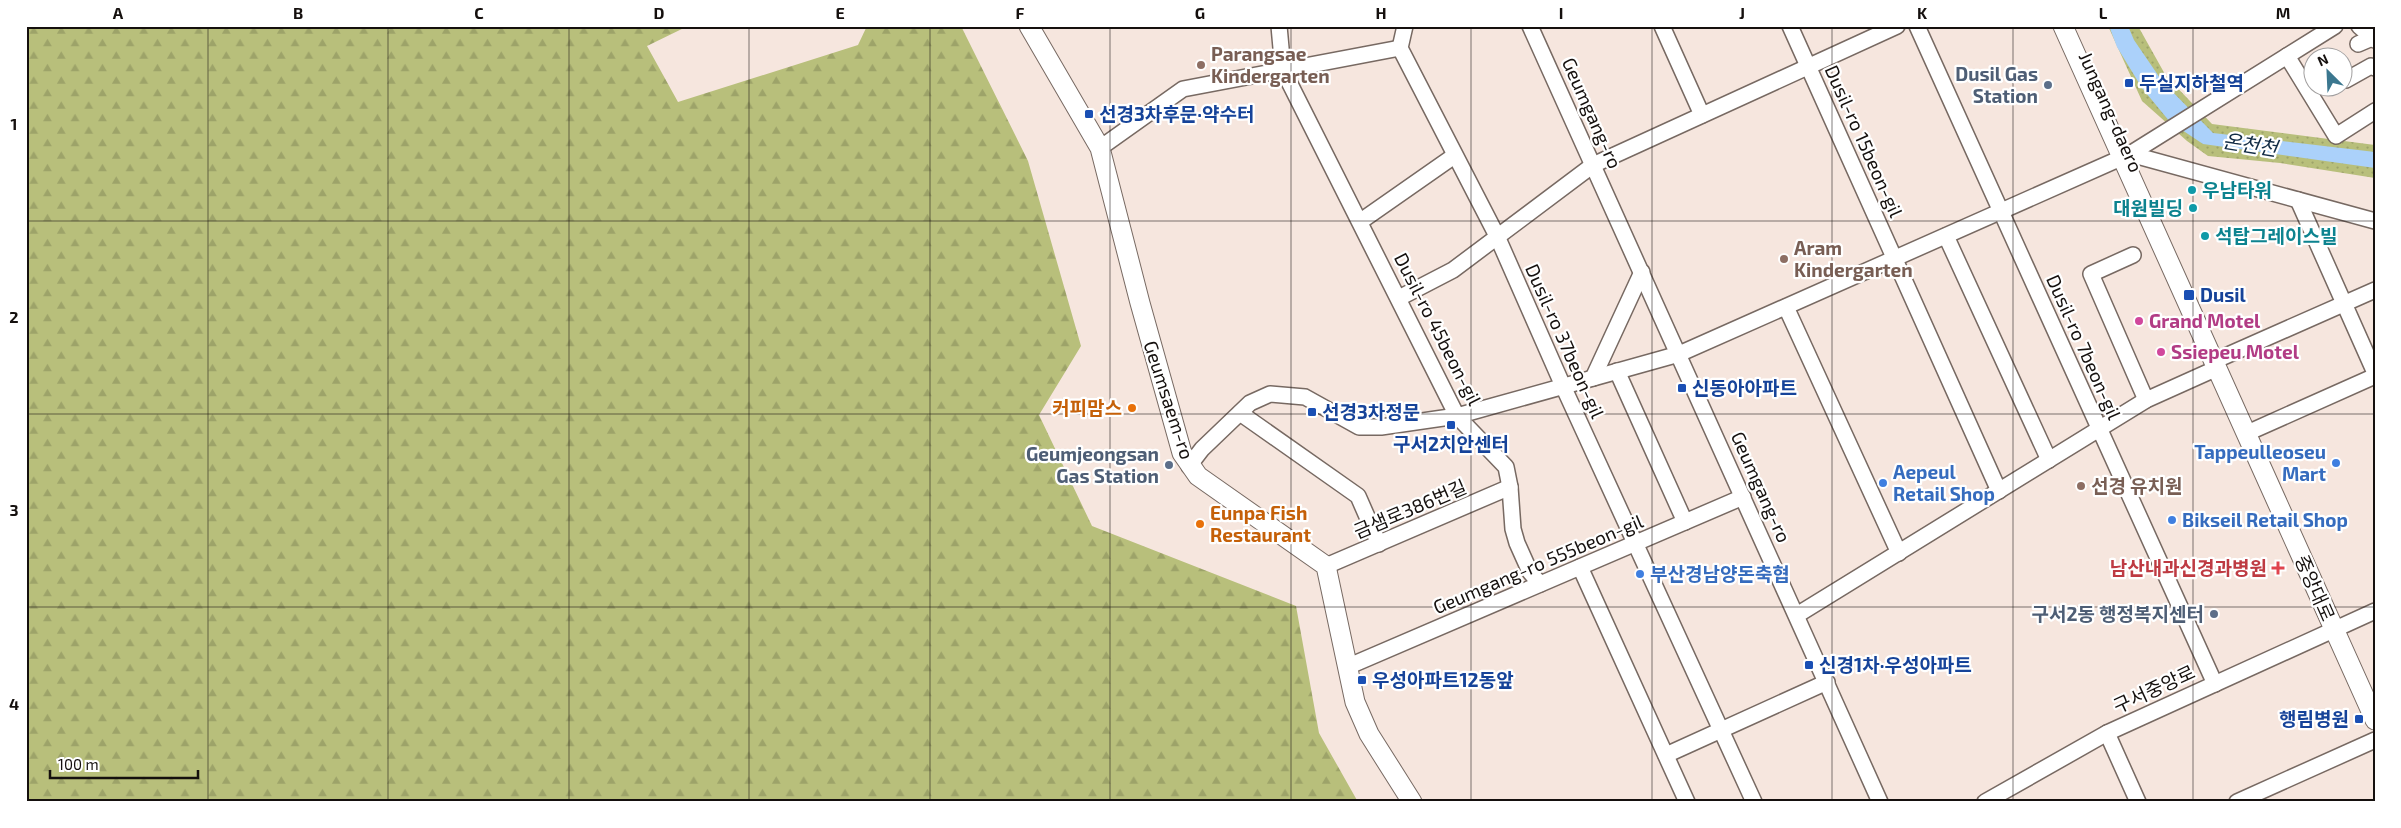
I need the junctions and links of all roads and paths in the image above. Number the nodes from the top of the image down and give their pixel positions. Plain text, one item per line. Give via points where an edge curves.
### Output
1 (1029, 26) edge
2 (1279, 26) edge
3 (1405, 26) edge
4 (1530, 26) edge
5 (1662, 26) edge
6 (1790, 26) edge
7 (1897, 26) edge
8 (1916, 26) edge
9 (2063, 26) edge
10 (2073, 26) edge
11 (2336, 26) edge
12 (2358, 26) edge
13 (2373, 39) edge
14 (2358, 44) dead end
15 (1400, 48) junction
16 (2287, 56) junction
17 (1809, 66) junction
18 (2375, 68) edge
19 (1283, 70) junction
20 (2354, 76) edge
21 (2375, 111) edge
22 (1702, 115) junction
23 (1100, 148) junction
24 (1454, 156) junction
25 (2125, 156) junction
26 (1593, 165) junction
27 (2298, 200) junction
28 (2000, 211) junction
29 (1361, 221) junction
30 (2375, 221) edge
31 (1497, 236) junction
32 (1946, 236) junction
33 (2133, 256) dead end
34 (1895, 258) junction
35 (1642, 272) junction
36 (2375, 290) edge
37 (1399, 298) junction
38 (2344, 304) junction
39 (1786, 307) junction
40 (1679, 354) junction
41 (2218, 364) junction
42 (1617, 371) junction
43 (2375, 374) edge
44 (1593, 378) junction
45 (1563, 386) junction
46 (2146, 400) junction
47 (1240, 413) junction
48 (1457, 416) junction
49 (2099, 428) junction
50 (2254, 430) junction
51 (2049, 460) junction
52 (1189, 466) junction
53 (1510, 487) junction
54 (1999, 491) junction
55 (1743, 497) junction
56 (1686, 522) junction
57 (1636, 543) junction
58 (1379, 544) junction
59 (1899, 553) junction
60 (1326, 566) junction
61 (1580, 567) junction
62 (1540, 584) junction
63 (2375, 611) edge
64 (1797, 615) junction
65 (2339, 627) junction
66 (1347, 667) junction
67 (1827, 682) junction
68 (2215, 684) junction
69 (2375, 689) edge
70 (2375, 720) edge
71 (1722, 730) junction
72 (2107, 733) junction
73 (2375, 740) edge
74 (1666, 755) junction
75 (1412, 802) edge
76 (1687, 802) edge
77 (1754, 802) edge
78 (1880, 802) edge
79 (1985, 802) edge
80 (2138, 802) edge
81 (2237, 802) edge

1 - 23 main road, Geumsaem-ro
2 - 19 street, Dusil-ro 45beon-gil
3 - 15 street
4 - 26 street, Geumgang-ro
5 - 22 street
6 - 17 street, Dusil-ro 15beon-gil
7 - 17 street
8 - 28 street, Dusil-ro 7beon-gil
9 - 25 main road
10 - 25 main road, Jungang-daero
11 - 16 street
12 - 13 street
13 - 14 street
15 - 19 street
15 - 24 street, Dusil-ro 37beon-gil
16 - 21 street via 2336,136
16 - 25 street
17 - 22 street
17 - 34 street, Dusil-ro 15beon-gil
18 - 20 street via 2371,66
19 - 23 street via 1183,88
19 - 29 street, Dusil-ro 45beon-gil
22 - 26 street
23 - 52 main road, Geumsaem-ro via 1150,341 1182,454
24 - 29 street
24 - 31 street, Dusil-ro 37beon-gil
25 - 27 street
25 - 28 street
25 - 41 main road, Jungang-daero
26 - 31 street
26 - 35 street, Geumgang-ro
27 - 30 street
27 - 38 street
28 - 32 street
28 - 49 street, Dusil-ro 7beon-gil
29 - 37 street, Dusil-ro 45beon-gil
31 - 37 street via 1453,270
31 - 45 street, Dusil-ro 37beon-gil
32 - 34 street
32 - 51 street
33 - 46 street via 2091,274
34 - 39 street
34 - 54 street, Dusil-ro 15beon-gil
35 - 40 street, Geumgang-ro
35 - 44 street
36 - 38 street
37 - 48 street, Dusil-ro 45beon-gil
38 - 41 street
38 - 43 street
39 - 40 street
39 - 59 street
40 - 42 street
40 - 55 street, Geumgang-ro
41 - 46 street
41 - 50 main road, Jungang-daero
41 - 65 main road, 중앙대로
42 - 44 street
42 - 56 street
43 - 50 street
44 - 45 street
45 - 48 street
45 - 57 street, Dusil-ro 37beon-gil
46 - 49 street
47 - 48 street via 1250,403 1270,394 1305,397 1359,427
47 - 52 street
47 - 58 street via 1358,496
48 - 53 street, Dusil-ro 45beon-gil via 1506,466
49 - 51 street
49 - 68 street, Dusil-ro 7beon-gil
50 - 65 main road, Jungang-daero
51 - 54 street
52 - 60 main road, Geumsaem-ro via 1198,476
53 - 58 street, 금샘로386번길
53 - 62 street, Dusil-ro 45beon-gil via 1517,543 1530,572
54 - 59 street
55 - 56 street, Geumgang-ro 555beon-gil
55 - 64 street, Geumgang-ro
56 - 57 street, Geumgang-ro 555beon-gil
57 - 61 street, Geumgang-ro 555beon-gil
57 - 71 street, Dusil-ro 37beon-gil
58 - 60 street, 금샘로386번길
59 - 64 street
60 - 66 main road
61 - 62 street, Geumgang-ro 555beon-gil
61 - 74 street
62 - 66 street, Geumgang-ro 555beon-gil
63 - 65 street, 구서중앙로
64 - 67 street, Geumgang-ro
65 - 68 street, 구서중앙로
65 - 69 main road, Jungang-daero
65 - 70 main road, Jungang-daero
66 - 75 main road via 1362,720
67 - 71 street
67 - 78 street, Geumgang-ro
68 - 72 street, 구서중앙로
71 - 74 street
71 - 77 street, Dusil-ro 37beon-gil
72 - 79 street, 구서중앙로
72 - 80 street
73 - 81 street
74 - 76 street

